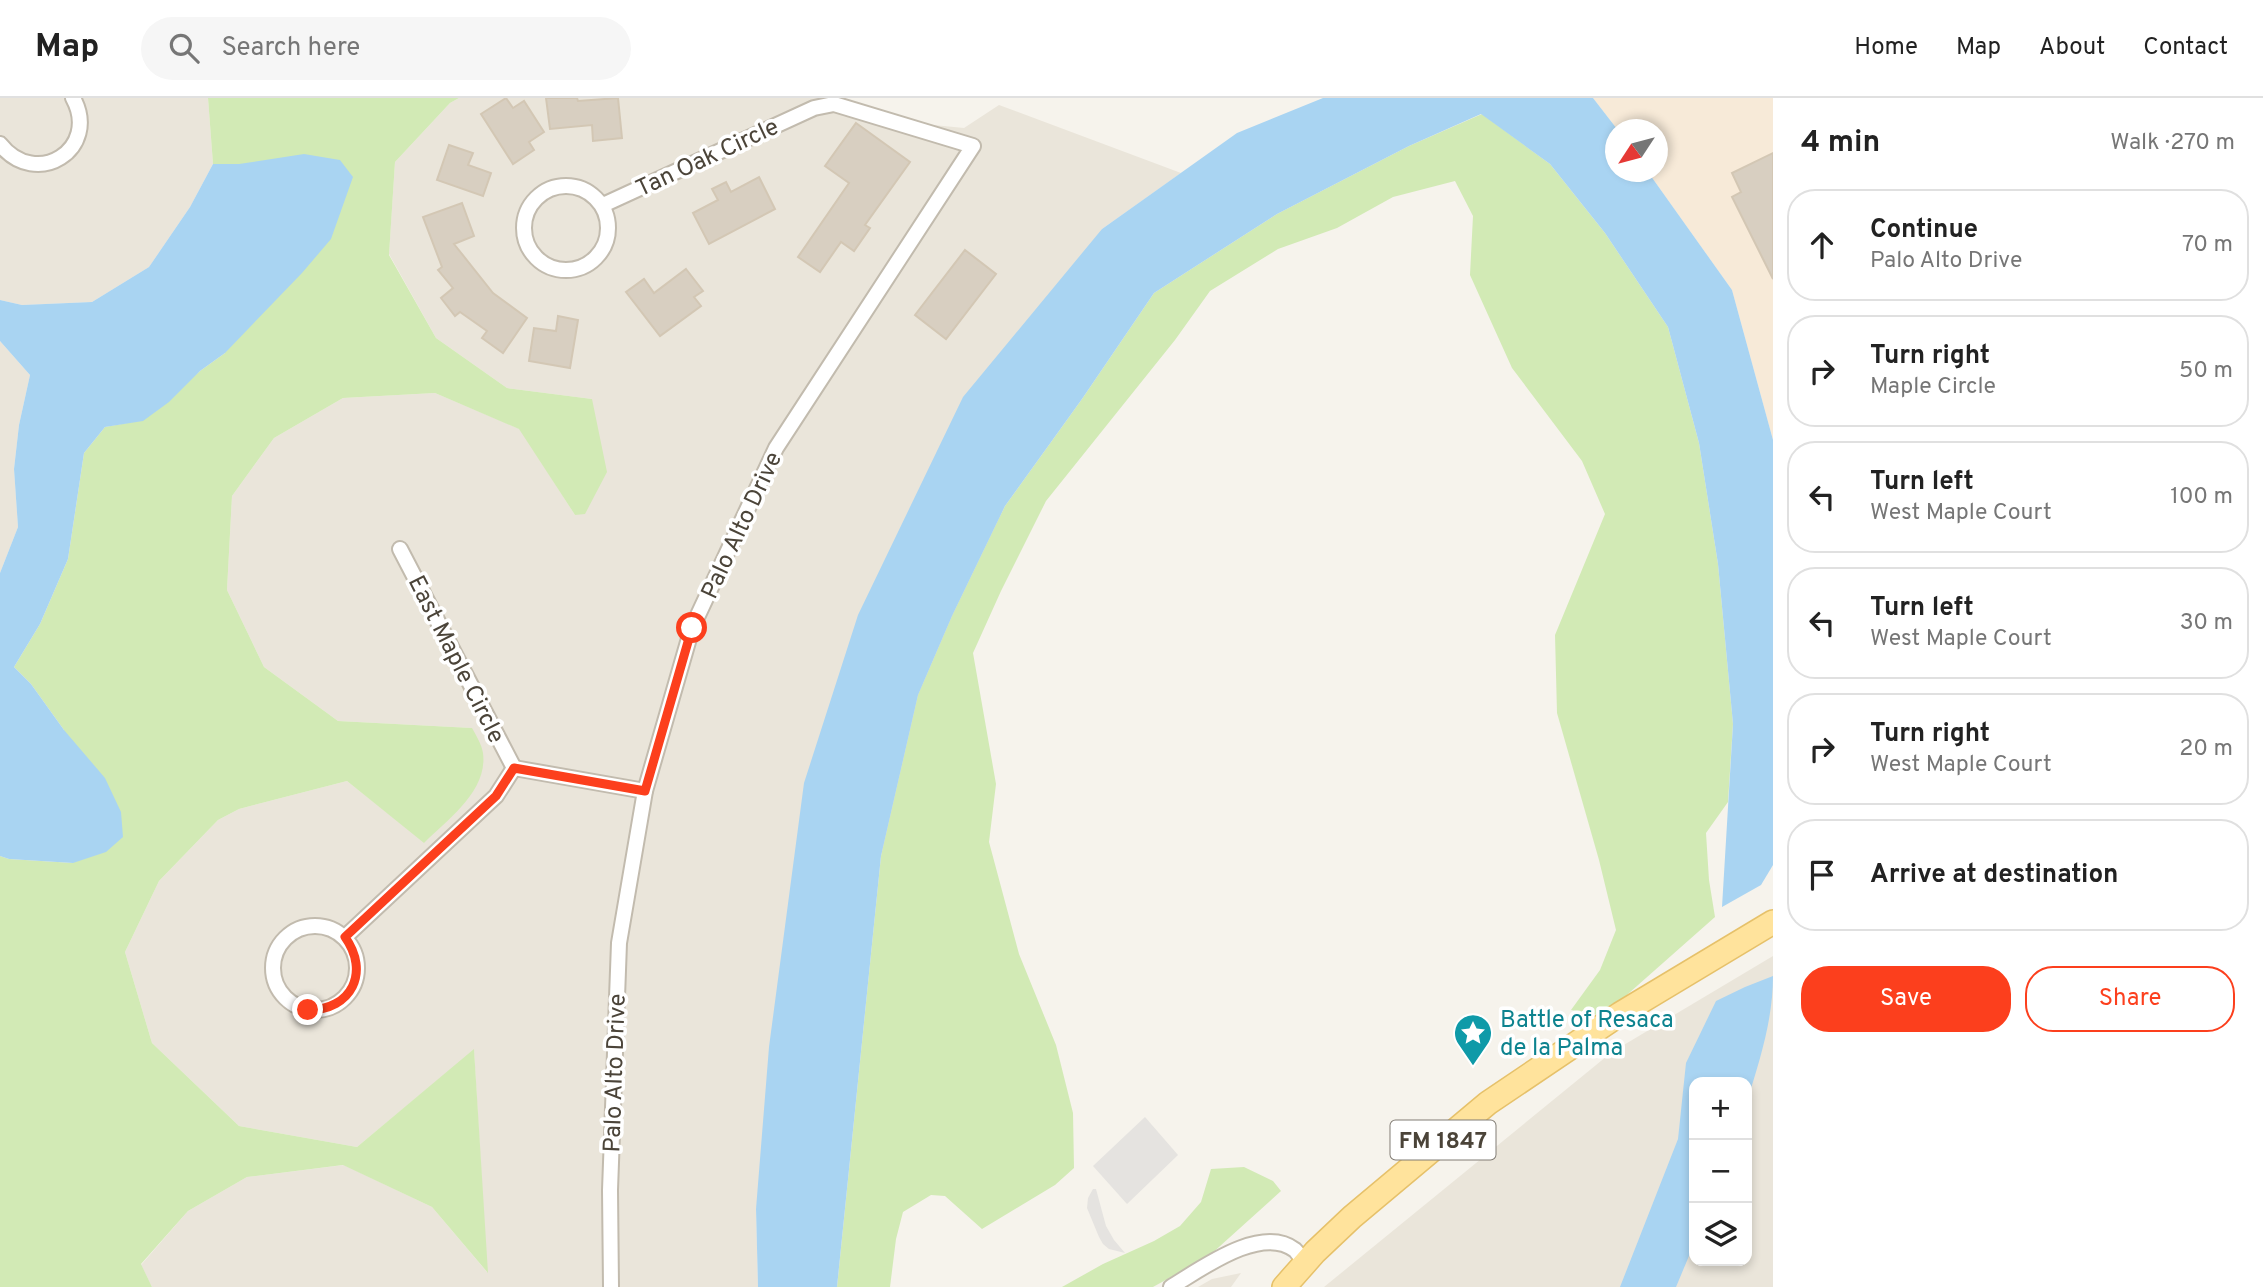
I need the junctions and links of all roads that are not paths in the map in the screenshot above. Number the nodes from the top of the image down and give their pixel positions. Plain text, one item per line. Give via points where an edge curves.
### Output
1 (73, 98) edge
2 (0, 144) edge
3 (973, 146) joint
4 (603, 205) junction
5 (400, 549) dead end
6 (514, 768) junction
7 (645, 791) junction
8 (1773, 922) edge
9 (345, 937) junction
10 (1305, 1263) junction
11 (611, 1287) edge
12 (1171, 1287) edge
13 (1283, 1287) edge

1 - 2 street via 81,122 78,137 60,159 33,165 19,161
3 - 4 street, Tan Oak Circle via 834,104 814,108
3 - 7 street, Palo Alto Drive via 776,448 692,628
4 - 4 street via 594,195 569,185 544,192 527,212 524,225 530,251 554,268 583,268 595,260 609,234
5 - 6 street, East Maple Circle
6 - 7 street
6 - 9 street via 496,796
7 - 11 street, Palo Alto Drive via 620,943
8 - 10 main road, FM 1847 via 1620,1014 1488,1103 1352,1217
9 - 9 street via 318,925 290,933 280,943 272,971 284,997 308,1010 334,1006 345,998 357,974 357,961
10 - 12 street via 1294,1250 1272,1242 1254,1244 1224,1254
10 - 13 main road, FM 1847

